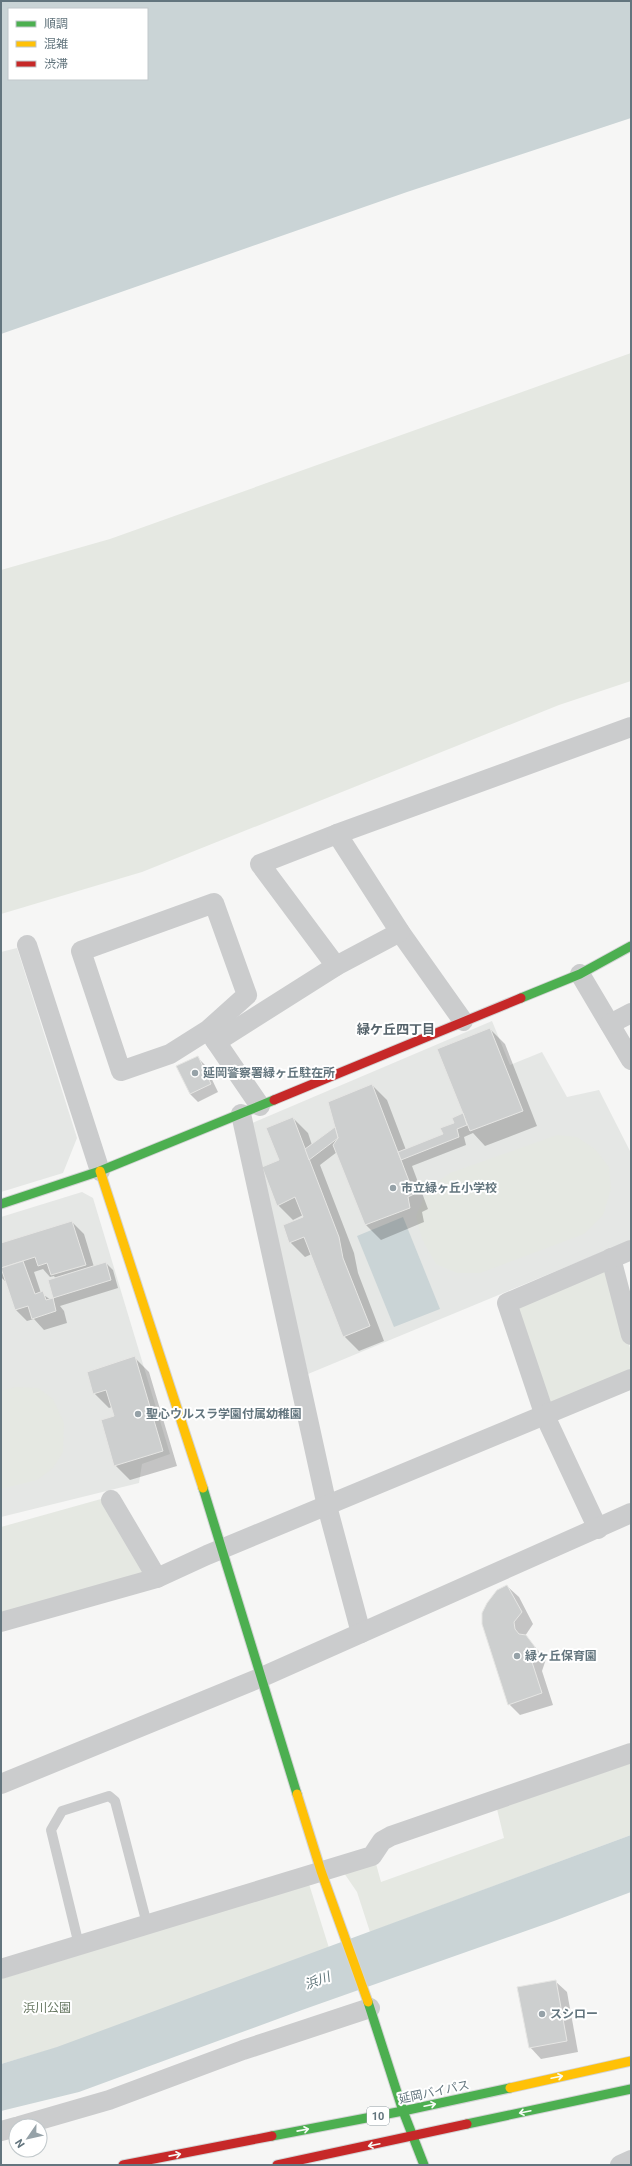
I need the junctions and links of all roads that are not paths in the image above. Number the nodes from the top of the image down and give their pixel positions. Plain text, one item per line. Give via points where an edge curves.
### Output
1 (631, 727) edge
2 (337, 834) junction
3 (400, 932) junction
4 (27, 945) dead end
5 (631, 946) edge
6 (336, 966) junction
7 (580, 974) junction
8 (631, 1013) edge
9 (463, 1021) junction
10 (610, 1024) junction
11 (212, 1036) junction
12 (631, 1060) edge
13 (260, 1106) junction
14 (241, 1114) junction
15 (100, 1171) junction
16 (1, 1204) edge
17 (631, 1250) edge
18 (611, 1258) junction
19 (631, 1335) edge
20 (631, 1380) edge
21 (545, 1416) junction
22 (111, 1500) dead end
23 (327, 1506) junction
24 (631, 1513) edge
25 (598, 1529) junction
26 (223, 1550) junction
27 (157, 1578) junction
28 (1, 1622) edge
29 (361, 1634) junction
30 (262, 1677) junction
31 (631, 1753) edge
32 (1, 1784) edge
33 (321, 1871) junction
34 (147, 1924) junction
35 (79, 1945) junction
36 (1, 1968) edge
37 (369, 2005) junction
38 (631, 2061) edge
39 (631, 2089) edge
40 (403, 2111) junction
41 (45, 2118) edge
42 (412, 2137) junction
43 (631, 2160) edge
44 (123, 2165) edge
45 (276, 2165) edge
46 (424, 2165) edge
47 (620, 2165) edge

1 - 2 street
2 - 3 street
2 - 6 street via 260,864
3 - 6 street
3 - 9 street
4 - 15 street
5 - 7 main road
6 - 11 street
7 - 9 main road
7 - 10 street
8 - 10 street
9 - 13 main road
10 - 12 street
11 - 11 street via 121,1071 81,951 214,903 247,995
11 - 13 street
13 - 14 main road
14 - 15 main road
14 - 23 street
15 - 16 main road
15 - 26 main road
17 - 18 street
18 - 19 street
18 - 21 street via 507,1303
20 - 21 street
21 - 23 street
21 - 25 street
22 - 27 street
23 - 26 street
23 - 29 street
24 - 25 street
25 - 29 street
26 - 27 street
26 - 30 main road
27 - 28 street
29 - 30 street
30 - 32 street
30 - 33 main road
31 - 33 street via 391,1836 382,1841 372,1856
33 - 34 street
33 - 37 main road
34 - 35 street
34 - 35 lane via 115,1801 109,1796 62,1810 51,1830
35 - 36 street
37 - 40 main road
37 - 41 street via 109,2100
40 -> 38 main road, 延岡バイパス / 10
39 -> 42 main road, 10
40 - 42 main road
44 -> 40 main road, 延岡バイパス / 10
42 -> 45 main road, 10
42 - 46 main road
43 - 47 street

